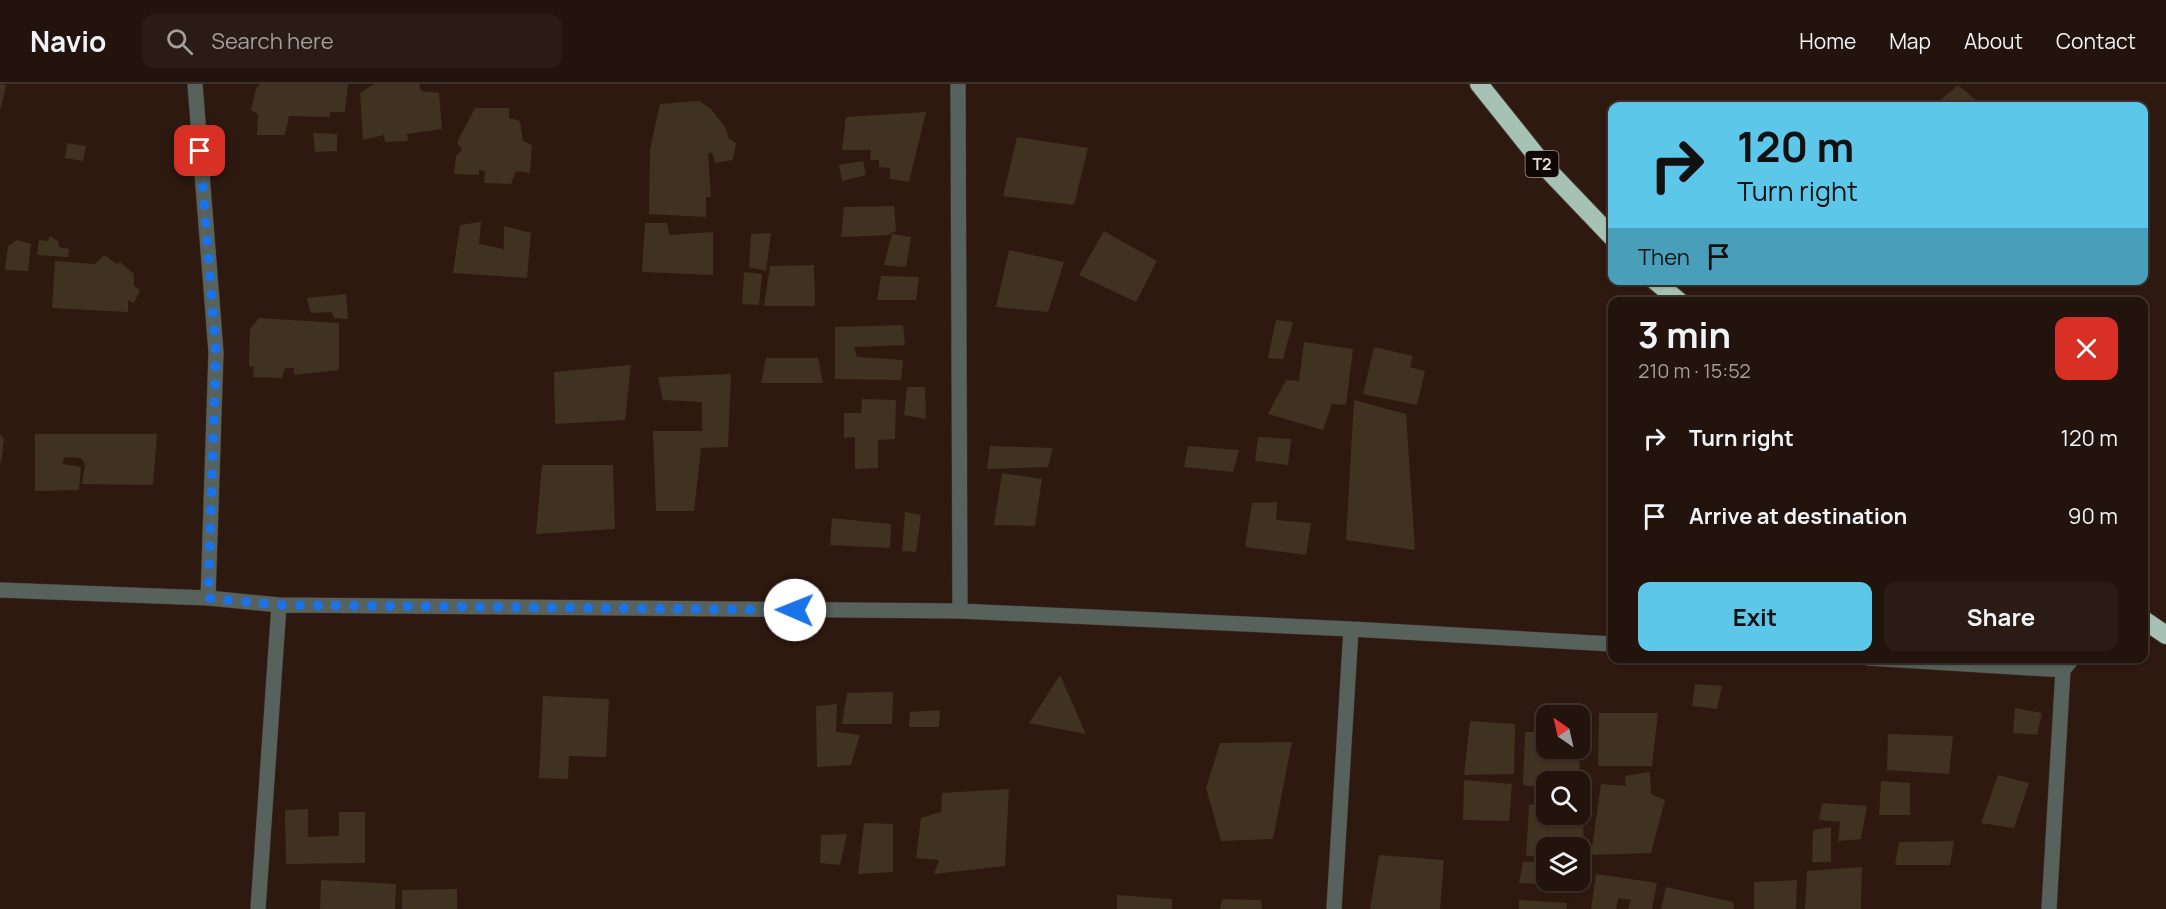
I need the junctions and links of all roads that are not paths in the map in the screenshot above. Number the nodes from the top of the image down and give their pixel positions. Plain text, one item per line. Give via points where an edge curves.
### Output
1 (195, 84) edge
2 (958, 84) edge
3 (1479, 84) edge
4 (1608, 233) edge
5 (1660, 285) edge
6 (1674, 297) edge
7 (0, 590) edge
8 (208, 598) junction
9 (279, 605) junction
10 (960, 612) junction
11 (2148, 623) edge
12 (1351, 629) junction
13 (2166, 635) edge
14 (1608, 644) edge
15 (2035, 663) edge
16 (2068, 664) edge
17 (258, 909) edge
18 (1334, 909) edge
19 (2049, 909) edge

1 - 8 street via 216,352
2 - 10 street
3 - 4 highway, T2 via 1547,169
5 - 6 highway
7 - 8 street
8 - 9 street
9 - 10 street
9 - 17 street
10 - 12 street
11 - 13 highway
12 - 14 street
12 - 18 street
15 - 16 street
16 - 19 street

